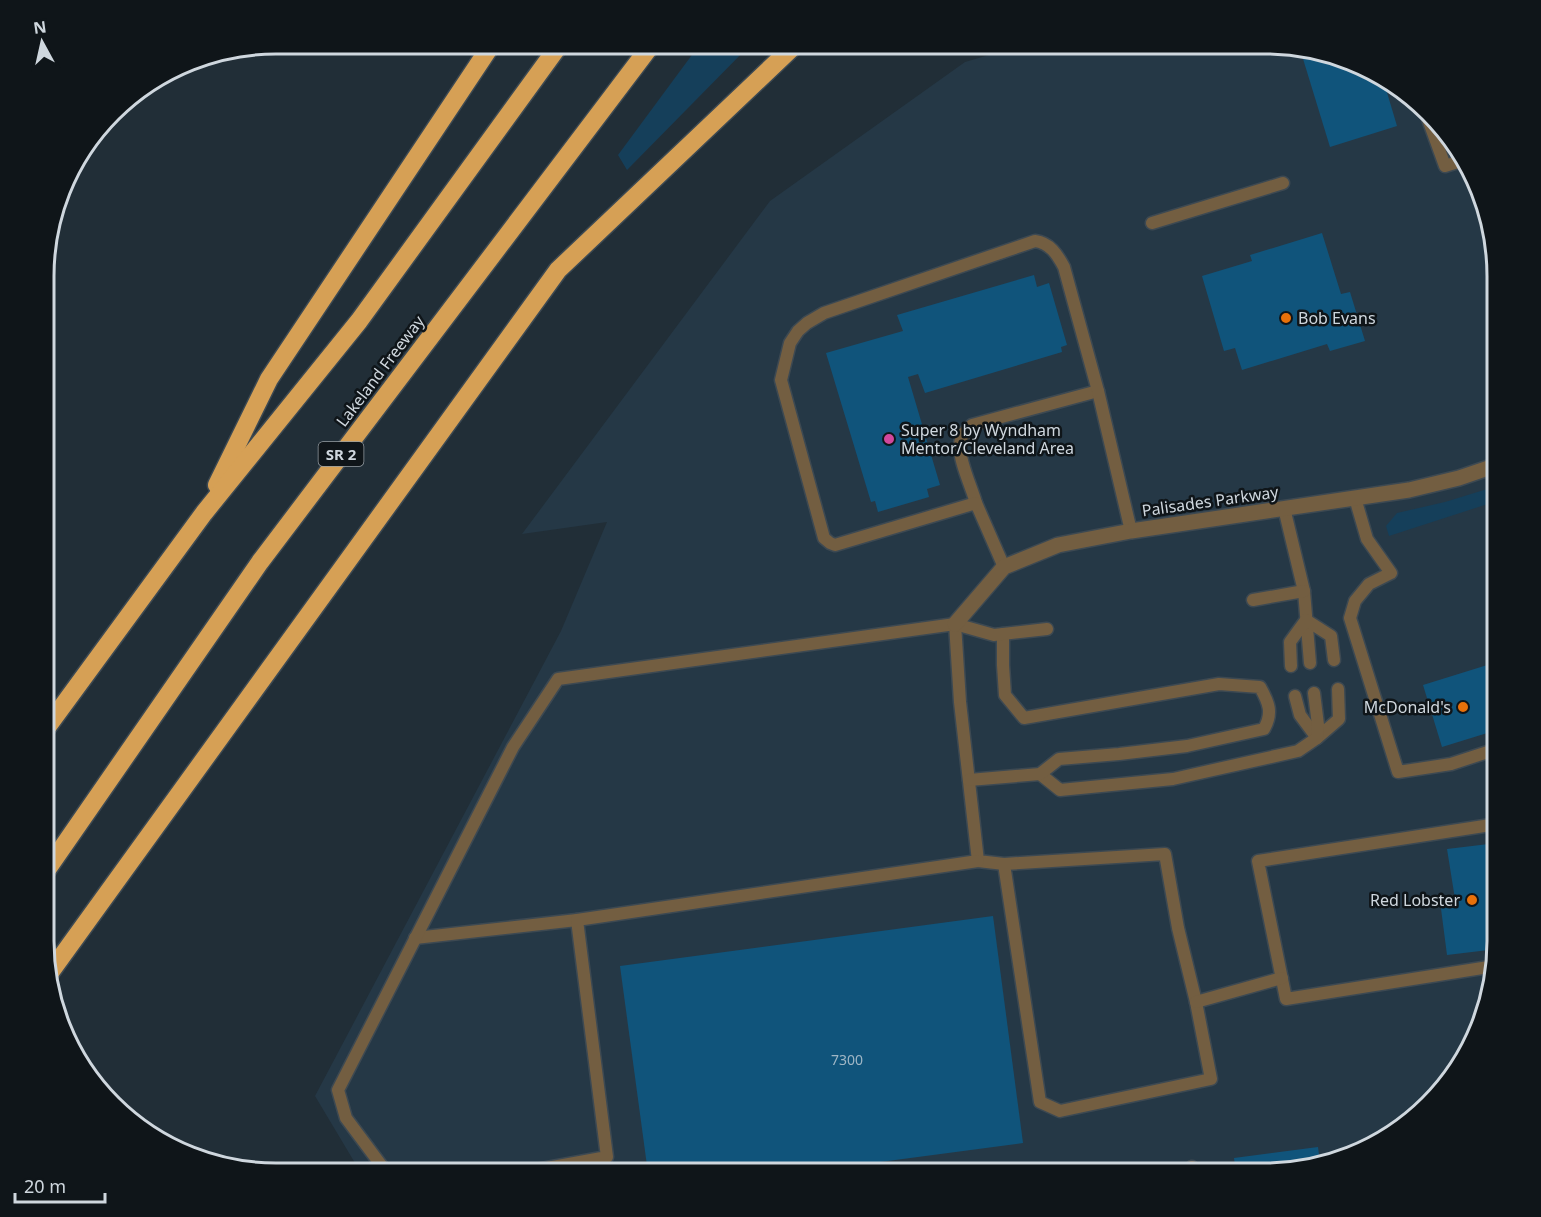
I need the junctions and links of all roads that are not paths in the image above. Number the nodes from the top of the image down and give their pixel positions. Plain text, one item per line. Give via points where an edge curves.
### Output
1 (485, 54) edge
2 (553, 54) edge
3 (644, 54) edge
4 (785, 54) edge
5 (1432, 130) edge
6 (1456, 163) edge
7 (1283, 183) dead end
8 (1152, 223) dead end
9 (1098, 392) junction
10 (1487, 468) edge
11 (1355, 498) junction
12 (976, 503) junction
13 (1284, 508) junction
14 (204, 513) junction
15 (1131, 531) junction
16 (1004, 567) junction
17 (1304, 591) junction
18 (1253, 600) dead end
19 (1306, 620) junction
20 (955, 624) junction
21 (1047, 629) dead end
22 (1003, 634) junction
23 (1334, 660) dead end
24 (1310, 663) dead end
25 (1291, 666) dead end
26 (1338, 689) dead end
27 (1314, 693) dead end
28 (1295, 696) dead end
29 (54, 718) edge
30 (1317, 738) junction
31 (1487, 752) edge
32 (1040, 774) junction
33 (969, 780) junction
34 (1487, 826) edge
35 (54, 860) edge
36 (978, 861) junction
37 (1004, 864) junction
38 (577, 920) junction
39 (415, 938) junction
40 (55, 965) edge
41 (1485, 968) edge
42 (1282, 978) junction
43 (1196, 1002) junction
44 (380, 1163) edge
45 (574, 1163) edge

1 - 14 highway via 269,379
2 - 14 highway via 359,321
3 - 35 highway, Lakeland Freeway / SR 2 via 260,562
4 - 40 highway via 558,270
5 - 6 lane via 1445,166
7 - 8 lane
9 - 12 lane via 972,425 964,431 960,444 962,458
9 - 12 lane via 1064,267 1044,242 1035,241 807,322 790,343 781,380 824,538 835,545
9 - 15 lane
10 - 11 street, Palisades Parkway via 1409,490
11 - 13 street, Palisades Parkway
11 - 31 lane via 1367,539 1391,573 1369,584 1355,601 1350,618 1398,772 1451,764
12 - 16 lane
13 - 15 street, Palisades Parkway
13 - 17 lane
14 - 29 highway
15 - 16 street, Palisades Parkway via 1058,545
16 - 20 street, Palisades Parkway
17 - 18 lane
17 - 19 lane
19 - 23 lane via 1330,636
19 - 24 lane
19 - 25 lane via 1290,642
20 - 22 lane
20 - 33 lane
20 - 39 lane via 558,679 513,747
21 - 22 lane
22 - 32 lane via 1005,694 1024,718 1219,684 1260,687 1268,702 1269,719 1264,729 1187,746 1059,759
26 - 30 lane via 1340,718
27 - 30 lane
28 - 30 lane via 1300,715
30 - 32 lane via 1298,751 1173,779 1060,790
32 - 33 lane
33 - 36 lane
34 - 42 lane via 1258,861
36 - 37 lane
36 - 38 lane
37 - 43 lane via 1165,854
37 - 43 lane via 1040,1102 1060,1111 1211,1079
38 - 39 lane
38 - 45 lane via 607,1157
39 - 44 lane via 338,1090 346,1118
41 - 42 lane via 1286,999
42 - 43 lane

